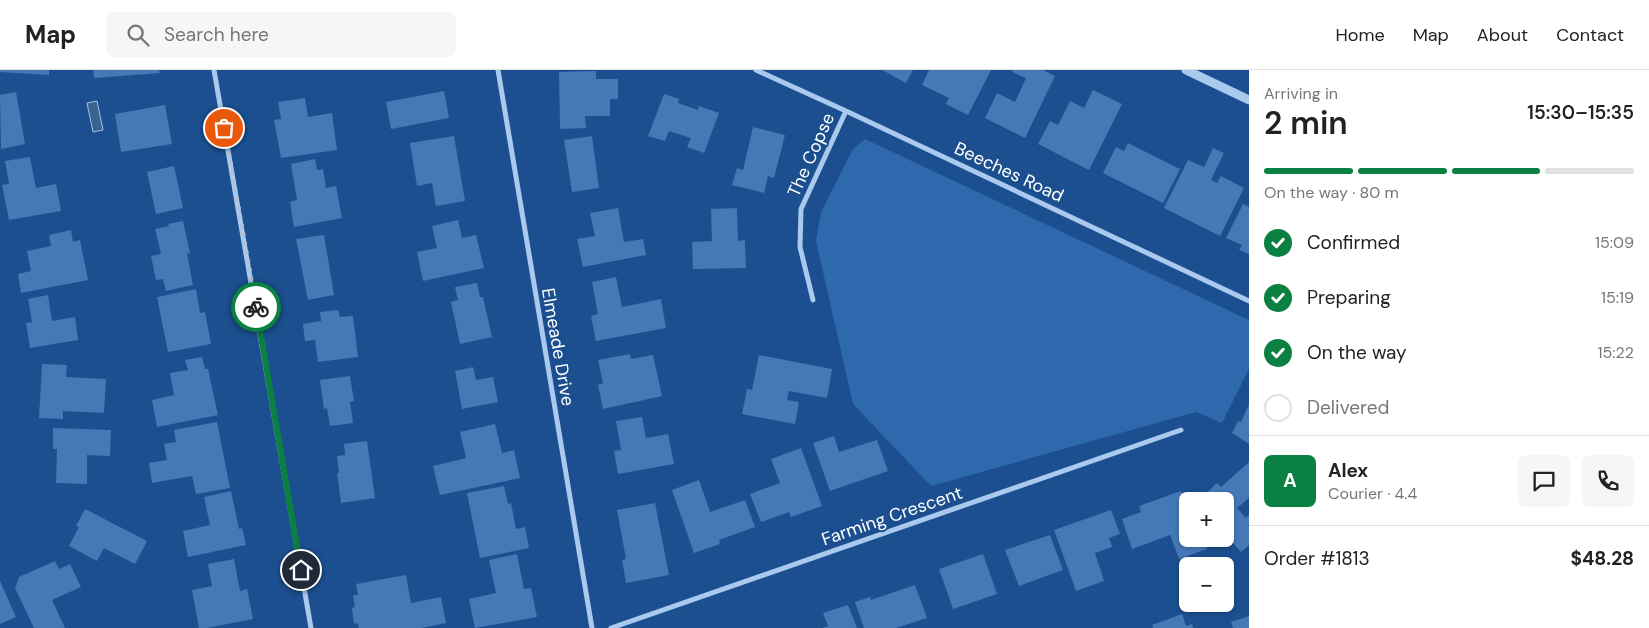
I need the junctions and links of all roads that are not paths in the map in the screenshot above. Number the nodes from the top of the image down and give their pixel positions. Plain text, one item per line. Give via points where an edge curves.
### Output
1 (214, 70) edge
2 (498, 70) edge
3 (756, 70) edge
4 (1186, 70) edge
5 (1249, 100) edge
6 (846, 111) junction
7 (813, 300) dead end
8 (1249, 301) edge
9 (1182, 430) dead end
10 (312, 628) edge
11 (592, 628) edge
12 (611, 628) edge

1 - 10 street
2 - 11 street, Elmeade Drive
3 - 6 street, Beeches Road
4 - 5 street
6 - 7 street, The Copse via 801,209 800,247
6 - 8 street, Beeches Road
9 - 12 street, Farming Crescent

